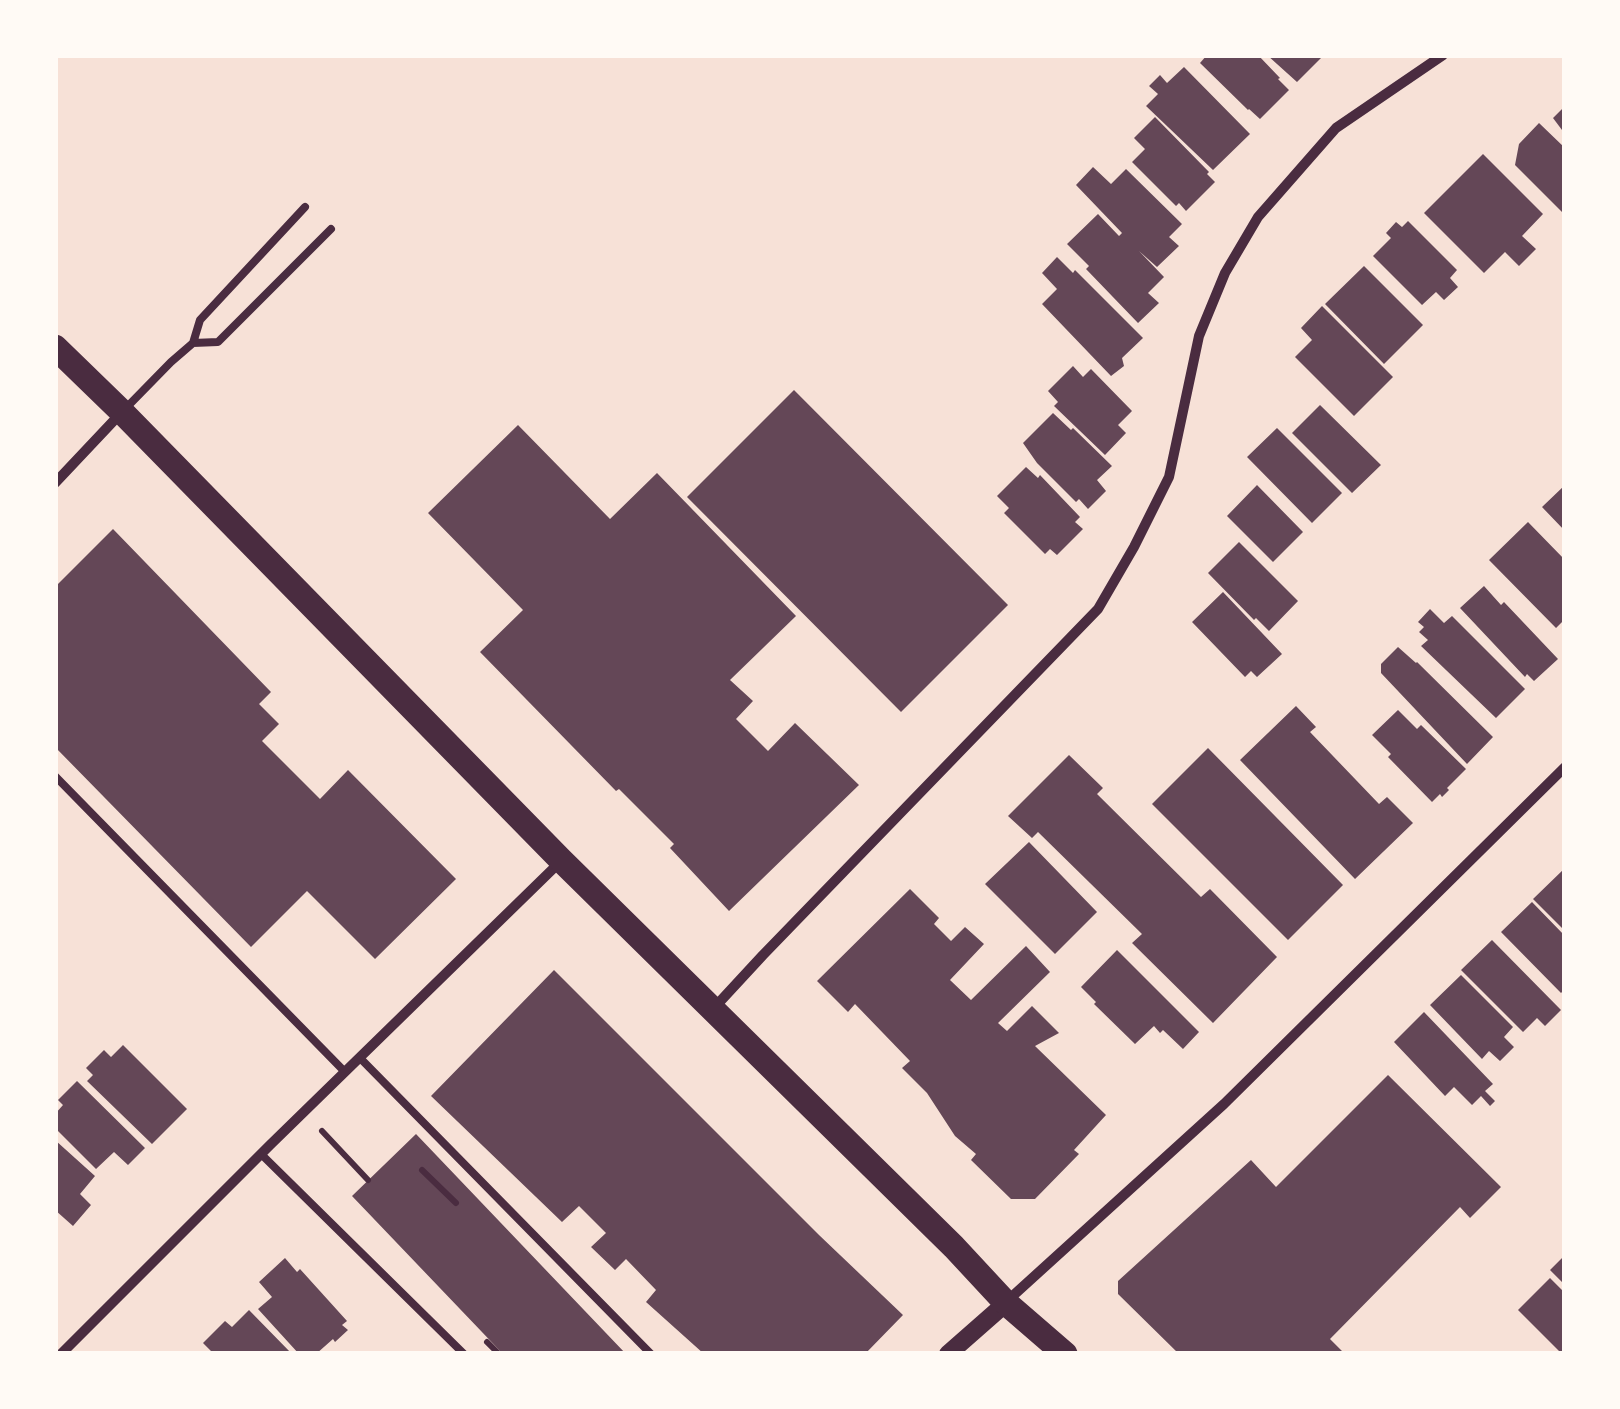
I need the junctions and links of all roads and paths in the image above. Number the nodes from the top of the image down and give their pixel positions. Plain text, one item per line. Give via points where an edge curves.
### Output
1 (1443, 55) edge
2 (305, 207) dead end
3 (331, 228) dead end
4 (193, 343) junction
5 (55, 347) edge
6 (122, 412) junction
7 (55, 482) edge
8 (1565, 767) edge
9 (55, 776) edge
10 (561, 860) junction
11 (712, 1010) junction
12 (360, 1058) junction
13 (345, 1072) junction
14 (304, 1112) junction
15 (261, 1154) junction
16 (422, 1170) dead end
17 (368, 1180) dead end
18 (456, 1203) dead end
19 (1006, 1302) junction
20 (61, 1354) edge
21 (464, 1354) edge
22 (651, 1354) edge
23 (948, 1354) edge
24 (1064, 1354) edge

1 - 11 street via 1336,128 1258,217 1225,272 1199,336 1168,477 1098,609
2 - 4 lane via 200,320
3 - 4 lane via 218,342
4 - 6 lane
5 - 6 main road
6 - 7 street
6 - 10 main road
8 - 19 street via 1224,1104
9 - 13 lane
10 - 11 main road
10 - 12 street
11 - 19 main road
12 - 13 street
12 - 22 lane
13 - 14 street
14 - 15 street
14 - 17 path
15 - 20 street
15 - 21 lane
16 - 18 path
19 - 23 street
19 - 24 main road

